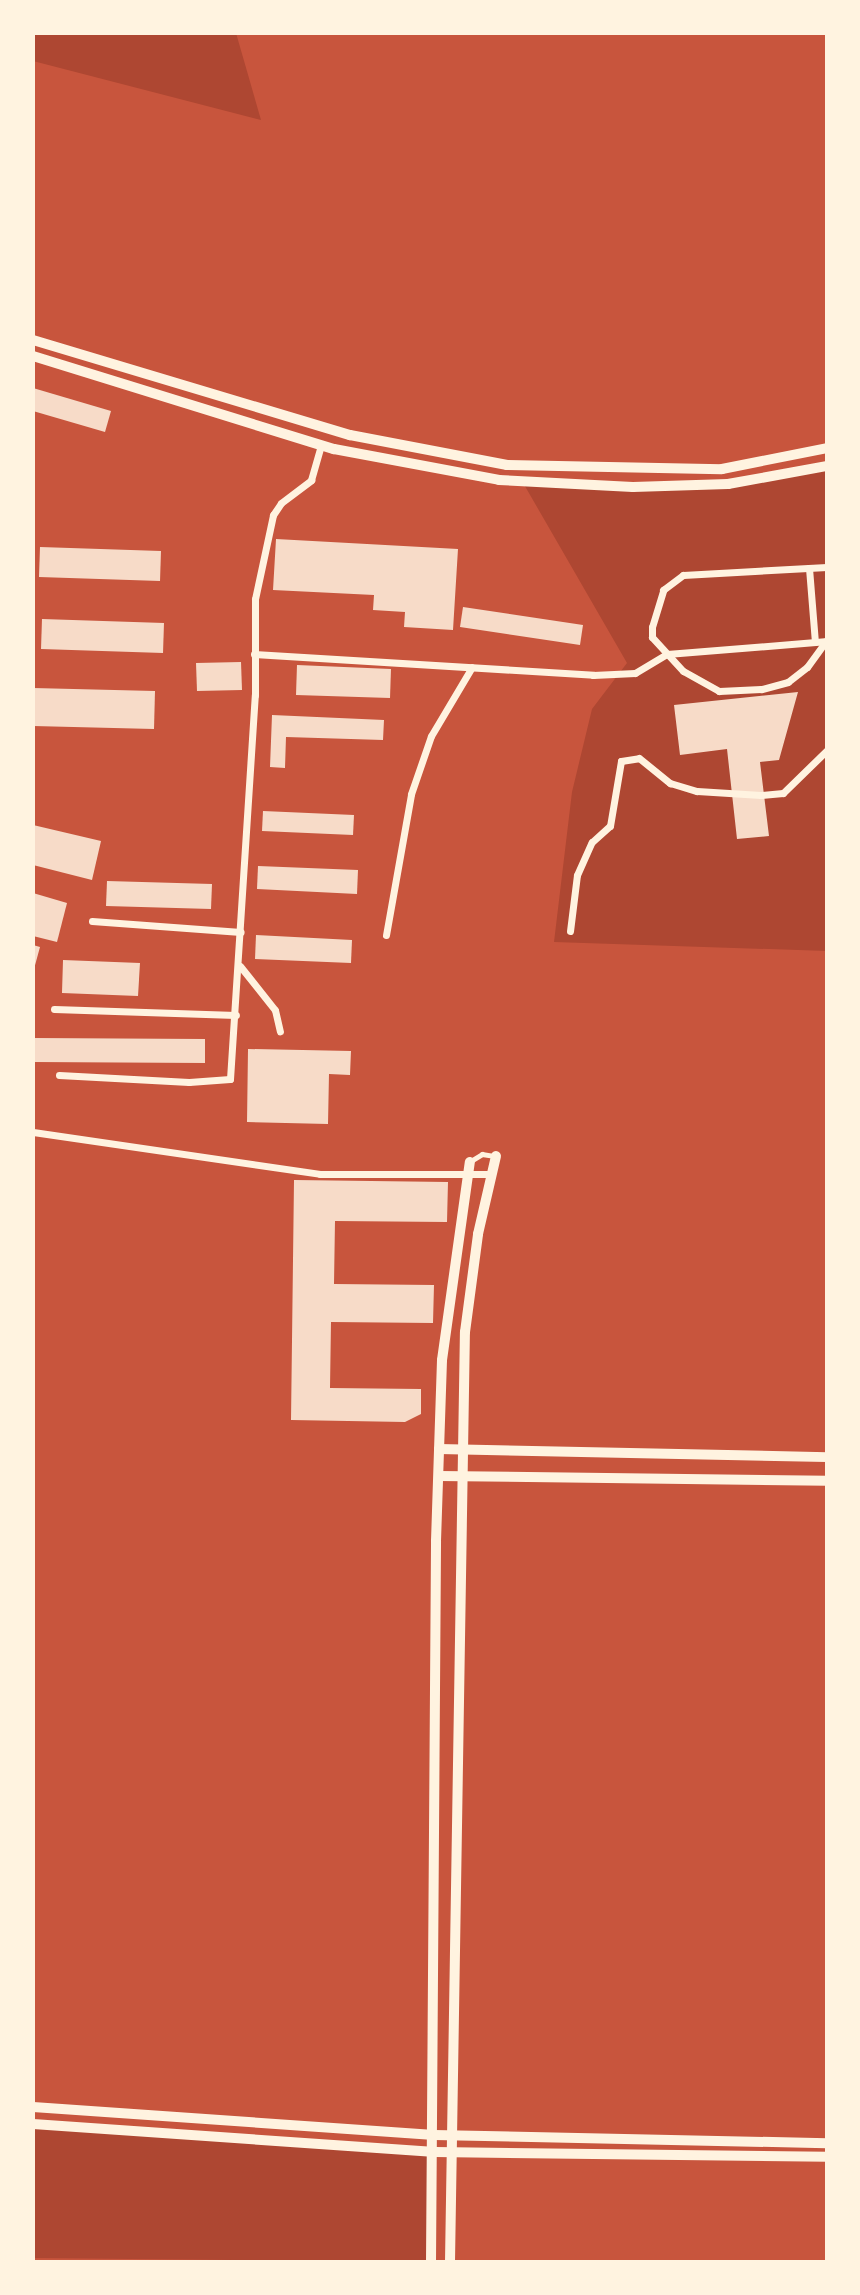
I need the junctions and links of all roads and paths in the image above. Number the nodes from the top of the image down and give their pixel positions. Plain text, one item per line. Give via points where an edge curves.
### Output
1 (33, 340) edge
2 (33, 356) edge
3 (321, 445) junction
4 (827, 448) edge
5 (827, 466) edge
6 (827, 567) edge
7 (809, 568) junction
8 (826, 641) edge
9 (815, 642) junction
10 (667, 653) junction
11 (254, 654) junction
12 (472, 667) junction
13 (827, 750) edge
14 (92, 920) dead end
15 (570, 931) dead end
16 (241, 932) junction
17 (386, 934) dead end
18 (239, 966) junction
19 (54, 1009) dead end
20 (236, 1016) junction
21 (280, 1031) dead end
22 (59, 1075) dead end
23 (33, 1132) edge
24 (496, 1156) joint
25 (470, 1161) joint
26 (468, 1174) junction
27 (492, 1174) junction
28 (439, 1449) junction
29 (462, 1450) junction
30 (827, 1457) edge
31 (439, 1476) junction
32 (461, 1476) junction
33 (827, 1481) edge
34 (33, 2107) edge
35 (33, 2124) edge
36 (434, 2135) junction
37 (453, 2135) junction
38 (827, 2143) edge
39 (435, 2152) junction
40 (453, 2152) junction
41 (827, 2157) edge
42 (431, 2262) edge
43 (450, 2262) edge

1 - 4 main road via 350,435 507,466 722,469
2 - 3 main road
3 - 5 main road via 499,480 633,486 729,484
3 - 11 street via 311,480 273,515 256,599
6 - 7 street
7 - 9 street
7 - 10 street via 674,580 663,590 652,627 652,637
8 - 9 street
8 - 10 street via 807,667 788,682 741,692 699,684
9 - 10 street
10 - 12 street via 635,673
11 - 12 street
11 - 16 street
12 - 17 street via 431,736 411,794
13 - 15 street via 783,793 761,795 697,791 670,783 639,758 621,761 610,826 592,842 577,875
14 - 16 street
16 - 18 street
18 - 20 street
18 - 21 street via 275,1010
19 - 20 street
20 - 22 street via 230,1079 189,1082
23 - 26 street via 320,1174
24 - 25 lane via 482,1154
24 - 27 street
25 - 26 street
26 - 27 street
26 - 28 street via 446,1320
27 - 29 street via 465,1332
28 - 29 street
28 - 31 street
29 - 30 street
29 - 32 street
31 - 32 street
31 - 36 street
32 - 33 street
32 - 37 street
34 - 36 street
35 - 39 street
36 - 37 street
36 - 39 street
37 - 38 street
37 - 40 street
39 - 40 street
39 - 42 street
40 - 41 street
40 - 43 street

